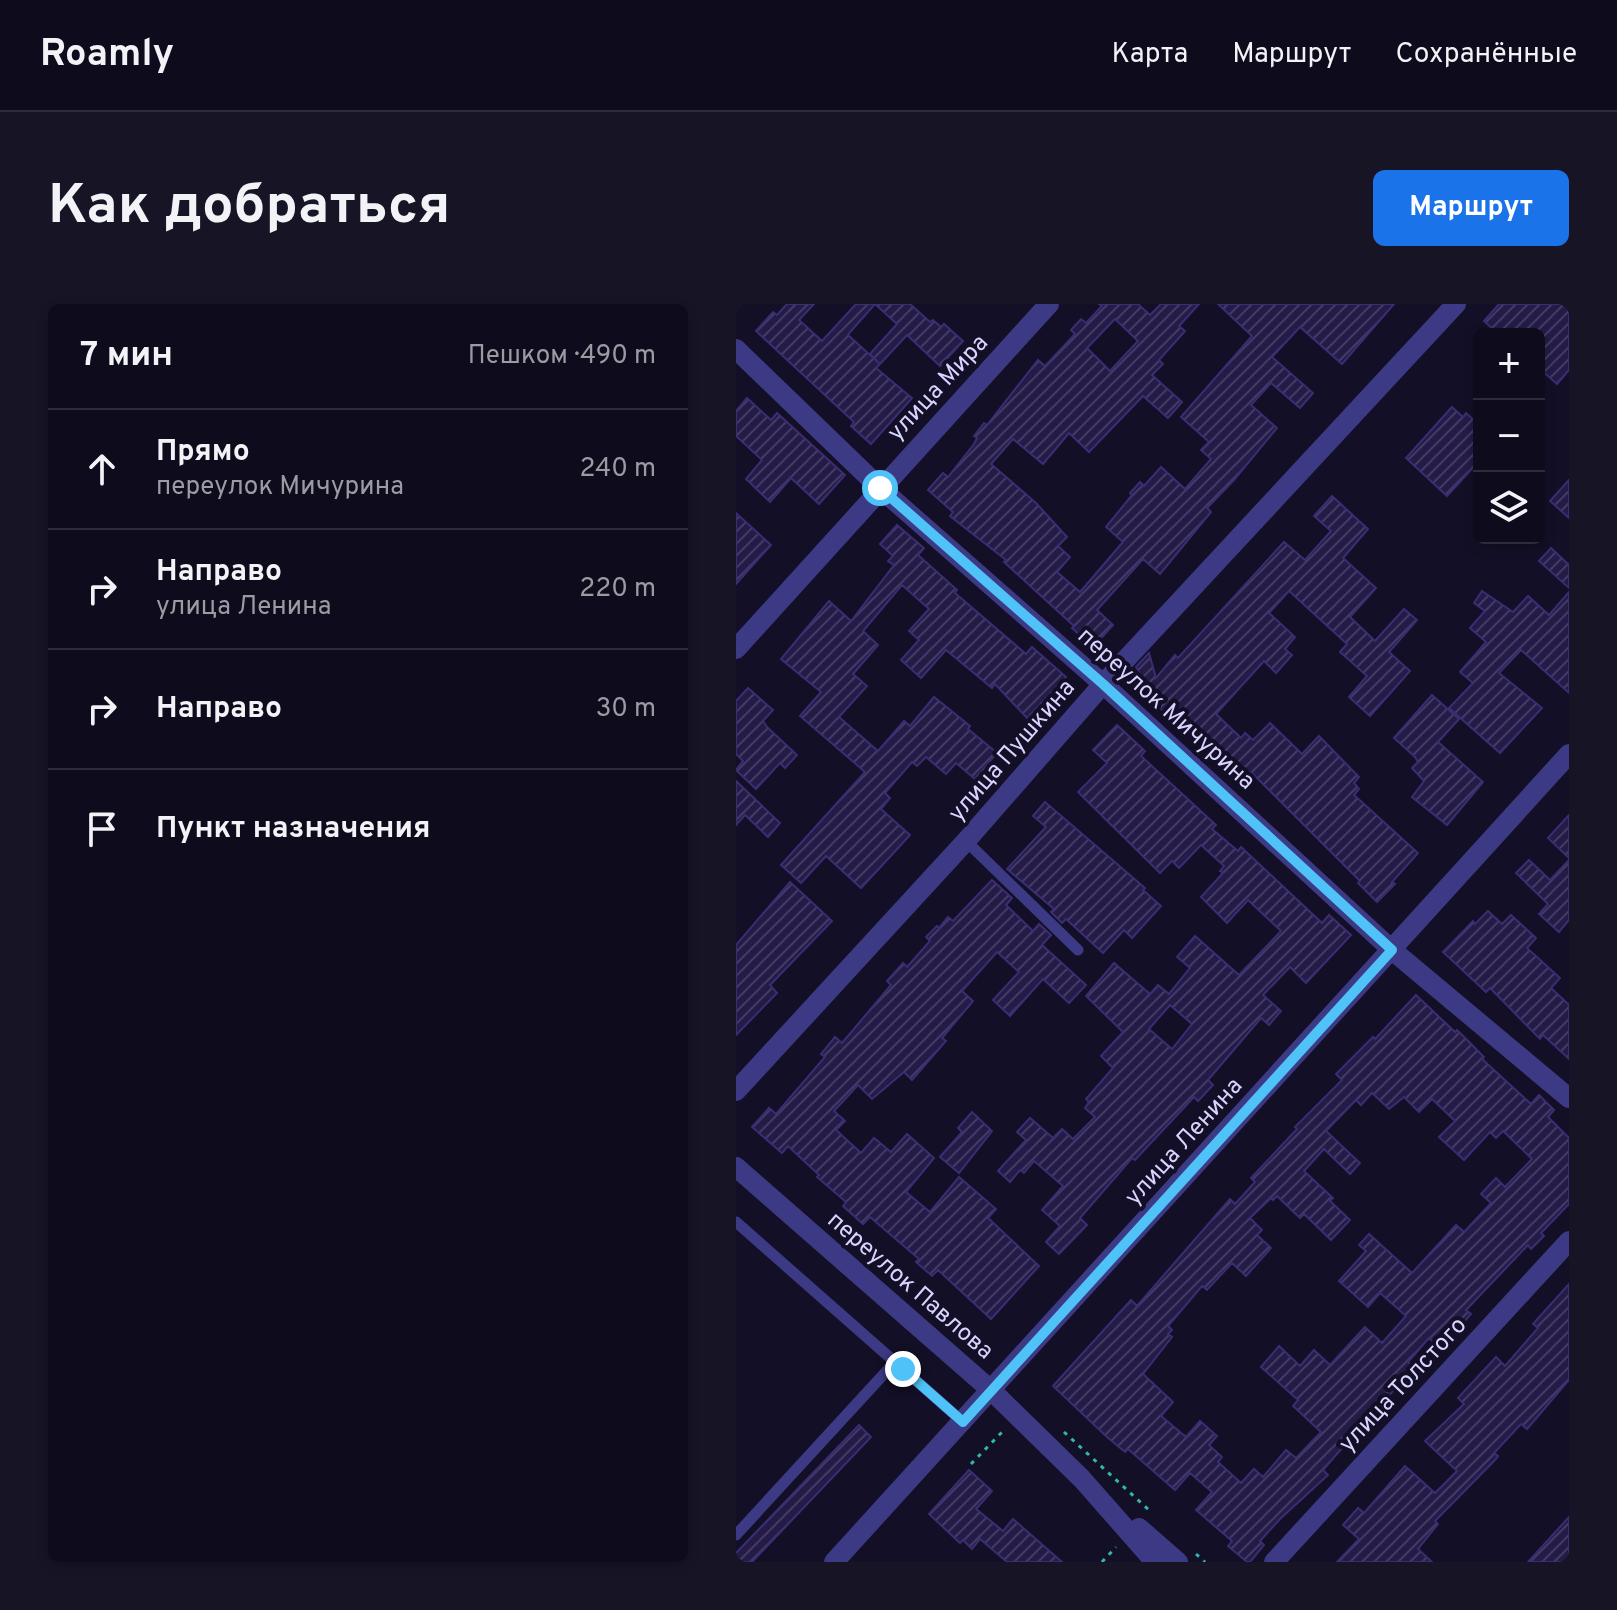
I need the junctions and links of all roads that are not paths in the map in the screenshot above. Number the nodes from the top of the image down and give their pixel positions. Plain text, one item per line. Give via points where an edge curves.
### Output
1 (1049, 304) edge
2 (1456, 304) edge
3 (736, 349) edge
4 (880, 488) junction
5 (736, 649) edge
6 (1103, 684) junction
7 (1569, 754) edge
8 (966, 841) junction
9 (1078, 950) dead end
10 (1392, 950) junction
11 (736, 1091) edge
12 (1569, 1098) edge
13 (736, 1167) edge
14 (736, 1222) edge
15 (1569, 1241) edge
16 (895, 1362) junction
17 (992, 1391) junction
18 (963, 1422) junction
19 (1082, 1479) junction
20 (736, 1535) edge
21 (1186, 1557) edge
22 (834, 1562) edge
23 (1155, 1562) edge
24 (1274, 1562) edge

1 - 4 street, улица Мира
2 - 6 street, улица Пушкина
3 - 4 street, переулок Мичурина
4 - 5 street, улица Мира
4 - 6 street, переулок Мичурина
6 - 8 street, улица Пушкина
6 - 10 street, переулок Мичурина
7 - 10 street, улица Ленина
8 - 9 lane
8 - 11 street, улица Пушкина
10 - 12 street, переулок Мичурина
10 - 17 street, улица Ленина
13 - 17 street, переулок Павлова
14 - 16 lane
15 - 24 street, улица Толстого
16 - 18 lane
16 - 20 lane
17 - 18 street, улица Ленина
17 - 19 street, переулок Павлова
18 - 22 street, улица Ленина
19 - 21 street, переулок Павлова
19 - 23 street, переулок Павлова

